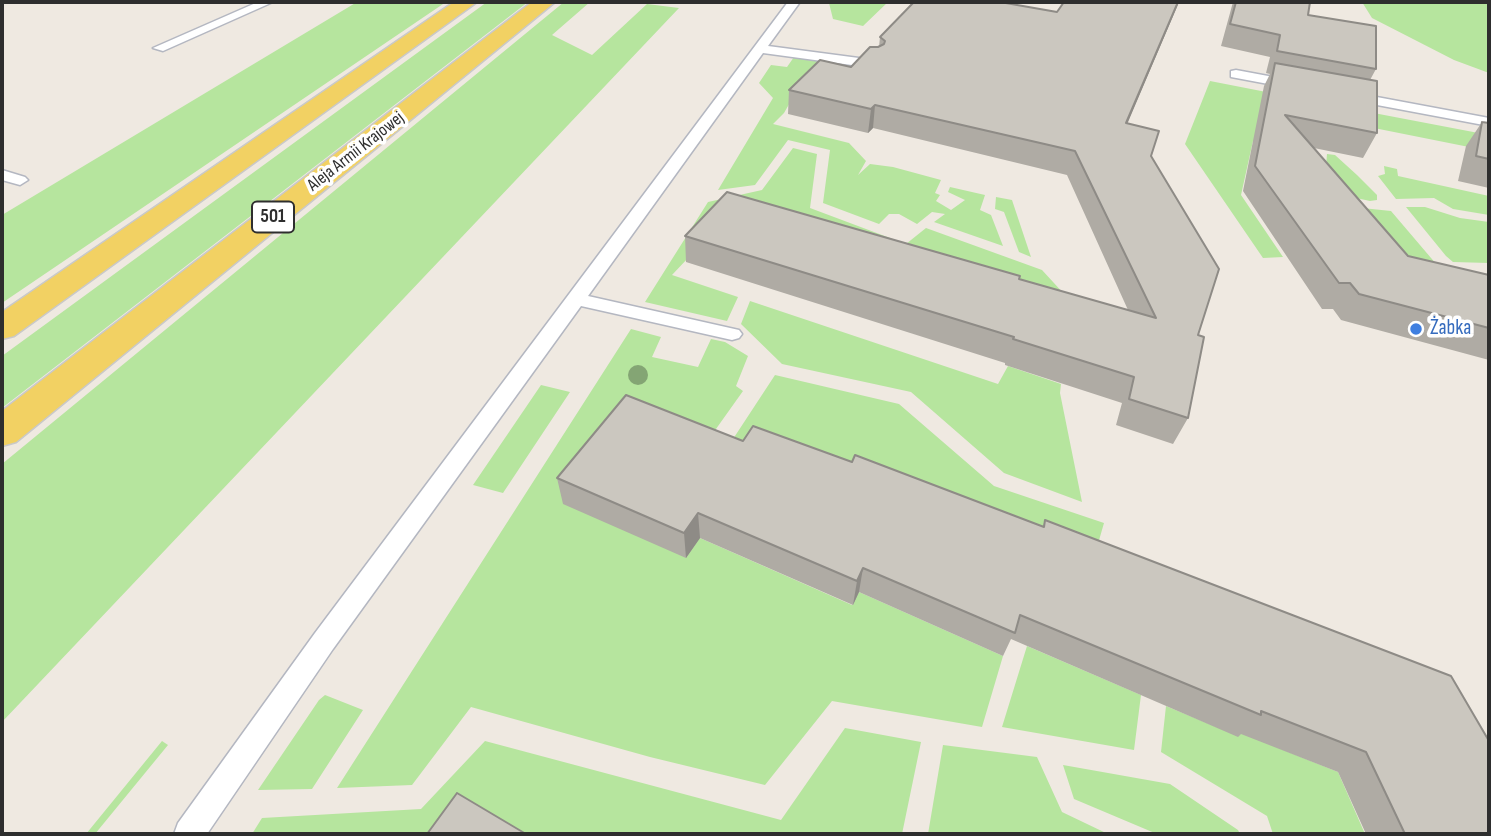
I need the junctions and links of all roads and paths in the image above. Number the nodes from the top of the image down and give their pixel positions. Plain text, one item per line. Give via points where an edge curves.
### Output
1 (267, 2) edge
2 (467, 2) edge
3 (545, 2) edge
4 (794, 2) edge
5 (159, 48) dead end
6 (759, 49) junction
7 (874, 64) edge
8 (1236, 74) dead end
9 (1313, 89) edge
10 (1339, 94) edge
11 (1489, 122) edge
12 (2, 175) edge
13 (20, 180) dead end
14 (575, 299) junction
15 (2, 328) edge
16 (732, 334) dead end
17 (2, 432) edge
18 (189, 834) edge

1 - 5 lane
2 - 15 main road
3 - 17 main road, Aleja Armii Krajowej / 501
4 - 6 lane
6 - 7 lane
6 - 14 lane
8 - 9 lane
10 - 11 lane
12 - 13 lane
14 - 16 lane
14 - 18 lane

